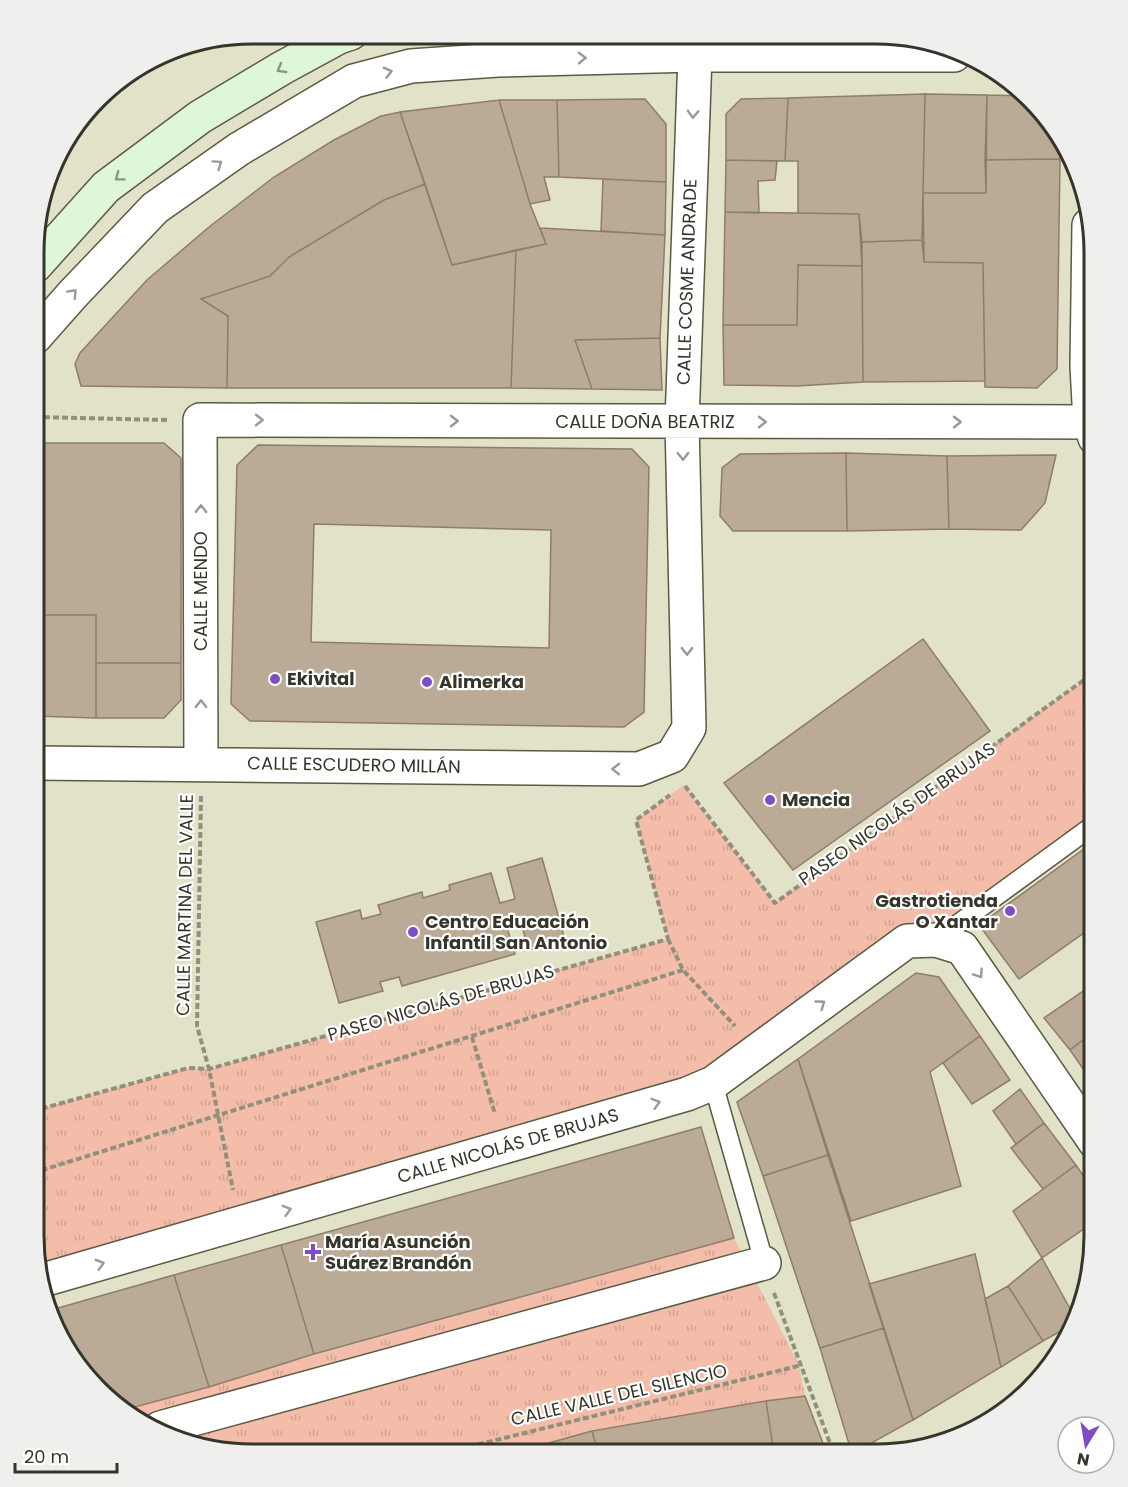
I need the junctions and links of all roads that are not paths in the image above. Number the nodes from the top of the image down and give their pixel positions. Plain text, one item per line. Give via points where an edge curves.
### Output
1 (326, 44) edge
2 (695, 55) junction
3 (943, 55) edge
4 (44, 256) edge
5 (44, 327) edge
6 (201, 420) joint
7 (682, 422) junction
8 (1084, 430) edge
9 (672, 756) joint
10 (44, 763) edge
11 (201, 763) junction
12 (1084, 832) edge
13 (936, 940) junction
14 (713, 1083) junction
15 (1084, 1126) edge
16 (766, 1269) joint
17 (49, 1279) edge
18 (168, 1426) edge

1 -> 4 main road via 200,117 116,180
2 - 3 street
5 -> 2 street via 155,208 239,149 354,81 411,66
2 -> 7 street, CALLE COSME ANDRADE
6 -> 7 street, CALLE DOÑA BEATRIZ
11 -> 6 street, CALLE MENDO
7 -> 8 street, CALLE DOÑA BEATRIZ
7 -> 9 street, CALLE COSME ANDRADE via 688,728
9 -> 11 street, CALLE ESCUDERO MILLÁN via 639,769
10 - 11 street, CALLE ESCUDERO MILLÁN
12 - 13 lane
14 -> 13 street, CALLE NICOLÁS DE BRUJAS via 907,940
13 -> 15 street via 962,948
14 - 16 lane
17 -> 14 street, CALLE NICOLÁS DE BRUJAS via 687,1094
16 - 18 street

